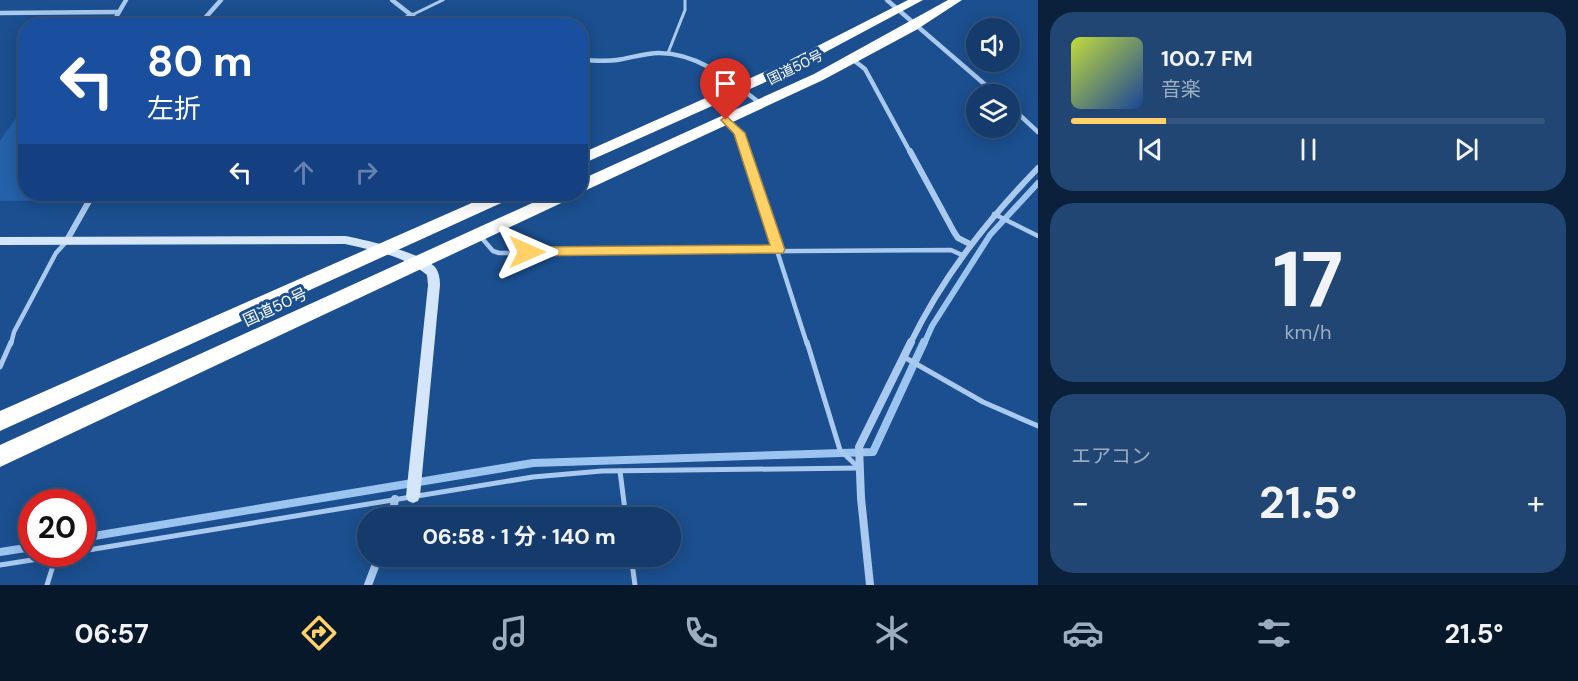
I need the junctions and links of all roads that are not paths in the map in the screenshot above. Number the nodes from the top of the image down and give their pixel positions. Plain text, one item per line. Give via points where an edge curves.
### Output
1 (126, 0) edge
2 (221, 0) edge
3 (392, 0) edge
4 (443, 0) edge
5 (685, 0) edge
6 (887, 0) edge
7 (917, 0) edge
8 (956, 0) edge
9 (901, 9) junction
10 (118, 12) junction
11 (0, 13) edge
12 (412, 15) junction
13 (115, 18) edge
14 (205, 18) edge
15 (406, 18) edge
16 (416, 18) edge
17 (917, 24) junction
18 (668, 53) junction
19 (852, 59) junction
20 (588, 60) edge
21 (985, 84) edge
22 (741, 88) junction
23 (761, 104) junction
24 (1020, 115) edge
25 (726, 120) junction
26 (1038, 132) edge
27 (588, 156) edge
28 (1038, 168) edge
29 (588, 183) edge
30 (89, 201) edge
31 (490, 201) edge
32 (551, 201) edge
33 (994, 214) junction
34 (478, 234) junction
35 (1038, 236) edge
36 (67, 240) junction
37 (0, 241) edge
38 (970, 244) junction
39 (383, 249) junction
40 (778, 250) junction
41 (962, 255) junction
42 (418, 263) junction
43 (904, 357) junction
44 (0, 367) edge
45 (0, 421) edge
46 (1038, 426) edge
47 (0, 456) edge
48 (859, 468) junction
49 (620, 471) junction
50 (413, 496) junction
51 (395, 499) junction
52 (394, 507) edge
53 (625, 507) edge
54 (96, 549) edge
55 (18, 562) edge
56 (0, 565) edge
57 (53, 567) edge
58 (375, 567) edge
59 (633, 567) edge
60 (47, 585) edge
61 (368, 585) edge
62 (635, 585) edge
63 (870, 585) edge

1 - 10 street
2 - 14 street
3 - 12 street
4 - 12 lane
5 - 18 lane via 685,10
6 - 9 street
7 - 9 highway, 国道50号
8 - 17 highway, 国道50号
9 - 17 street
9 - 22 highway, 国道50号
10 - 11 street
10 - 13 street
12 - 15 street
12 - 16 street
17 - 19 highway, 国道50号
17 - 21 street
18 - 20 street
18 - 22 street via 693,59
19 - 23 highway, 国道50号
19 - 38 street via 865,69 954,232
22 - 23 street
22 - 27 highway, 国道50号
23 - 25 highway, 国道50号
24 - 26 street
25 - 29 highway, 国道50号
25 - 40 lane via 739,133
28 - 33 street
30 - 36 street
31 - 39 highway, 国道50号
32 - 34 highway, 国道50号
33 - 35 lane
33 - 38 street
34 - 40 lane via 499,253
34 - 42 highway, 国道50号
36 - 37 street
36 - 39 street via 326,239
36 - 44 lane via 56,253 14,332
38 - 41 street
39 - 42 street
39 - 45 highway, 国道50号
40 - 41 lane via 951,250
40 - 48 lane via 840,450
41 - 43 street
42 - 47 highway, 国道50号
42 - 50 street via 431,271 434,285
43 - 46 lane via 983,402
43 - 48 street via 859,447
48 - 49 lane
48 - 63 street
49 - 50 lane via 533,477
49 - 53 lane
50 - 51 lane
51 - 52 street
51 - 54 lane
55 - 56 lane
57 - 60 lane
58 - 61 street
59 - 62 lane

